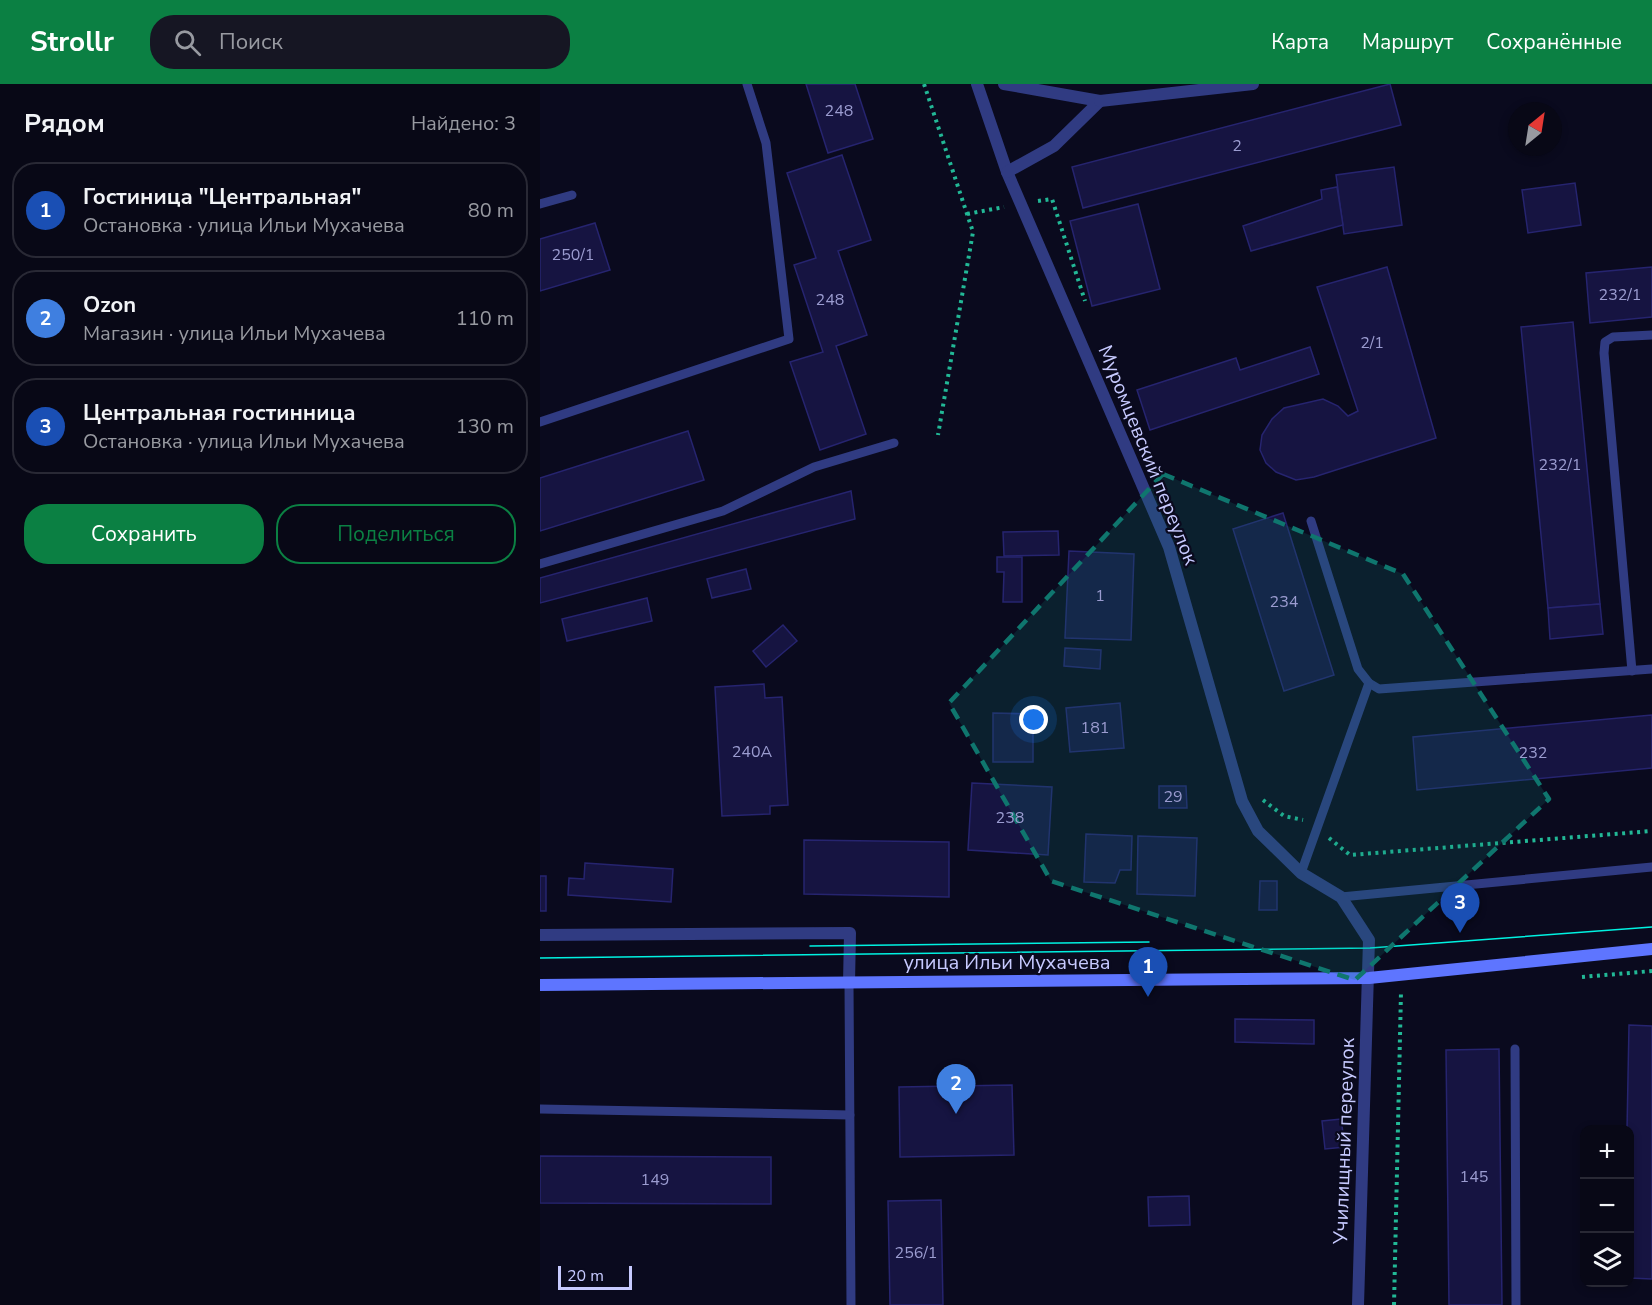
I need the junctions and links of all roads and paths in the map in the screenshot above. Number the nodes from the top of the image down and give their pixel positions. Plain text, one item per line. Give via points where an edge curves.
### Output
1 (747, 84) edge
2 (924, 84) edge
3 (977, 84) edge
4 (1004, 84) edge
5 (1253, 84) edge
6 (1100, 101) junction
7 (1007, 172) junction
8 (572, 195) dead end
9 (540, 204) edge
10 (1021, 204) junction
11 (967, 214) junction
12 (1087, 307) dead end
13 (1652, 335) edge
14 (540, 422) edge
15 (938, 435) dead end
16 (894, 443) dead end
17 (1311, 521) dead end
18 (540, 564) edge
19 (1652, 669) edge
20 (1632, 671) junction
21 (1369, 683) junction
22 (1262, 799) dead end
23 (1316, 829) junction
24 (1652, 831) edge
25 (1652, 867) edge
26 (1301, 873) junction
27 (1341, 897) junction
28 (540, 935) edge
29 (1652, 950) edge
30 (1652, 971) edge
31 (1369, 978) junction
32 (1572, 978) dead end
33 (849, 983) junction
34 (540, 985) edge
35 (1412, 991) dead end
36 (1515, 1049) dead end
37 (540, 1109) edge
38 (850, 1115) junction
39 (851, 1305) edge
40 (1358, 1305) edge
41 (1394, 1305) edge
42 (1516, 1305) edge

1 - 14 lane via 766,143 789,339
2 - 11 path
3 - 7 street, Муромцевский переулок
4 - 6 street
5 - 6 street
6 - 7 street via 1054,146
7 - 10 street, Муромцевский переулок
8 - 9 lane
10 - 11 path
10 - 12 path via 1052,199
10 - 26 street, Муромцевский переулок via 1169,547 1242,801 1258,831
11 - 15 path via 973,232
13 - 20 lane via 1613,337 1605,342 1604,353
16 - 18 lane via 814,467 723,511
17 - 21 lane via 1358,669
19 - 20 lane
20 - 21 lane via 1379,689
21 - 23 lane
22 - 23 path via 1284,816 1304,820
23 - 24 path via 1350,855
23 - 26 lane
25 - 27 lane
26 - 27 street, Муромцевский переулок
27 - 31 street, Муромцевский переулок via 1369,940
28 - 33 street via 850,933
29 - 31 main road, улица Ильи Мухачева
30 - 32 path
31 - 33 main road, улица Ильи Мухачева
31 - 40 street, Училищный переулок
33 - 34 main road, улица Ильи Мухачева
33 - 38 lane
35 - 41 path via 1400,992
36 - 42 lane
37 - 38 lane
38 - 39 lane

